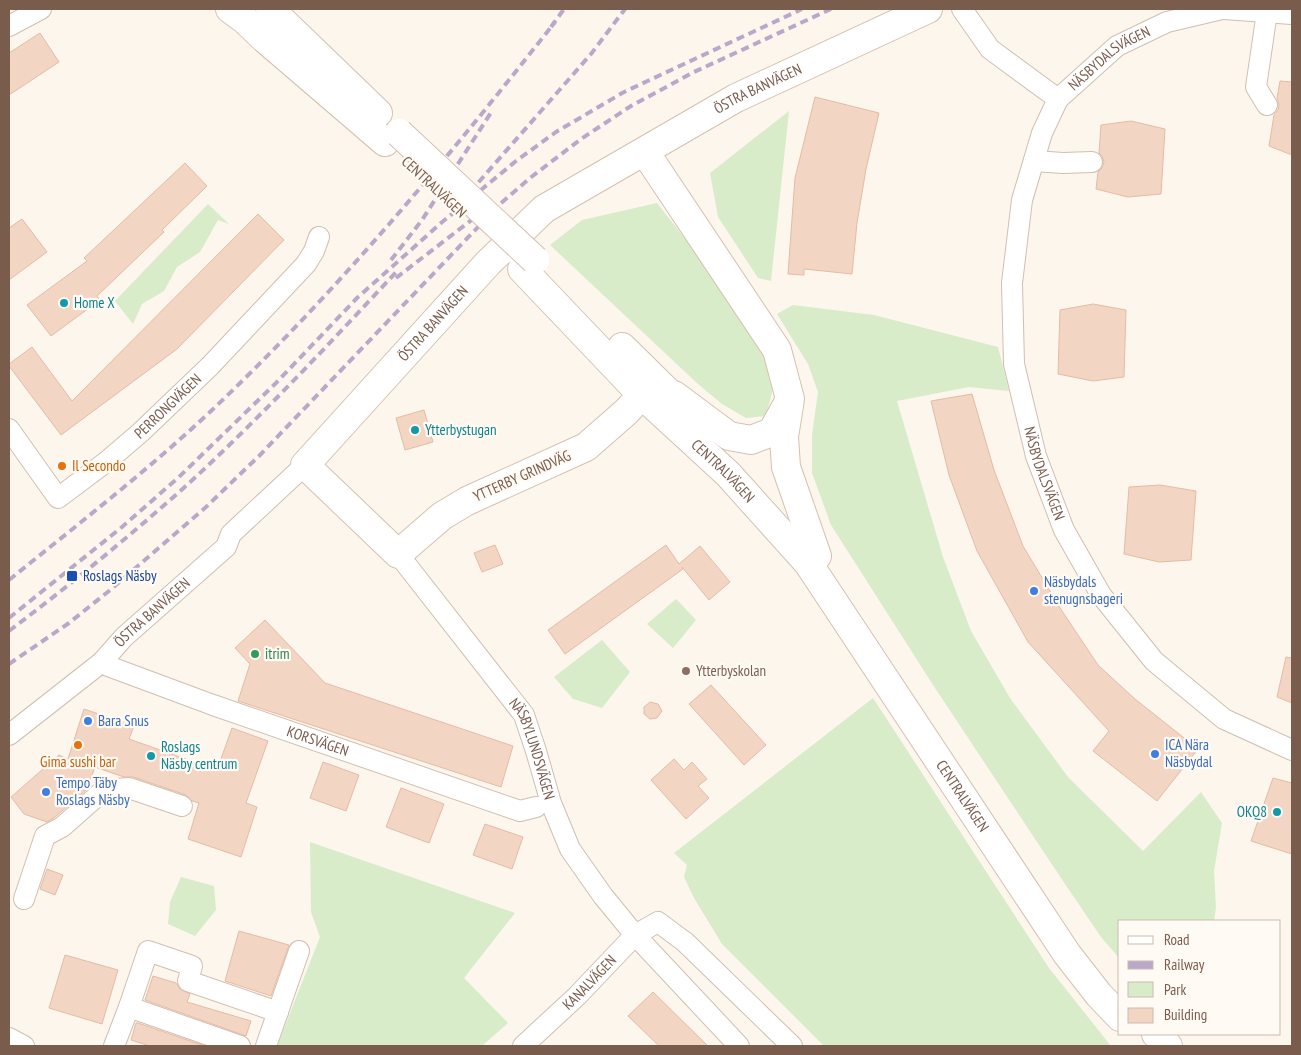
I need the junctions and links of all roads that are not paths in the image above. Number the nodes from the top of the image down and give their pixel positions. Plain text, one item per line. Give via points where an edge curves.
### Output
1 (41, 9) edge
2 (230, 9) edge
3 (270, 9) edge
4 (928, 9) edge
5 (962, 9) edge
6 (1223, 9) edge
7 (1267, 12) junction
8 (1292, 14) edge
9 (18, 19) edge
10 (1058, 98) junction
11 (1267, 106) dead end
12 (392, 138) junction
13 (645, 152) junction
14 (1034, 161) junction
15 (1092, 162) dead end
16 (319, 237) dead end
17 (651, 390) junction
18 (790, 399) junction
19 (9, 429) edge
20 (305, 465) junction
21 (398, 554) junction
22 (817, 556) junction
23 (102, 662) junction
24 (9, 735) edge
25 (1292, 750) edge
26 (182, 806) dead end
27 (536, 806) dead end
28 (24, 899) dead end
29 (635, 935) junction
30 (299, 951) dead end
31 (1118, 995) edge
32 (129, 1007) junction
33 (278, 1012) junction
34 (1118, 1015) edge
35 (1137, 1035) edge
36 (1157, 1035) edge
37 (9, 1038) edge
38 (24, 1046) edge
39 (114, 1046) edge
40 (240, 1046) edge
41 (266, 1046) edge
42 (523, 1046) edge
43 (739, 1046) edge
44 (792, 1046) edge
45 (1148, 1046) edge
46 (1168, 1046) edge

1 - 9 street
2 - 12 street, CENTRALVÄGEN
3 - 12 street, CENTRALVÄGEN
4 - 13 street, ÖSTRA BANVÄGEN via 736,98
5 - 10 street, NÄSBYDALSVÄGEN via 990,49
6 - 7 street, NÄSBYDALSVÄGEN
6 - 10 street, NÄSBYDALSVÄGEN via 1167,22 1117,46
7 - 8 street, NÄSBYDALSVÄGEN
7 - 11 street via 1256,87
10 - 14 street, NÄSBYDALSVÄGEN
12 - 17 street, CENTRALVÄGEN, bridge via 528,264
13 - 18 street via 777,350
13 - 20 street, ÖSTRA BANVÄGEN via 544,209 488,263
14 - 15 street
14 - 25 street, NÄSBYDALSVÄGEN via 1022,200 1012,283 1014,364 1036,456 1064,530 1101,595 1154,661 1224,719
16 - 19 street, PERRONGVÄGEN via 306,264 210,366 106,462 58,498
17 - 18 street via 729,436 750,440 772,432
17 - 21 street, YTTERBY GRINDVÄG via 586,447 466,501 442,516
17 - 22 street, CENTRALVÄGEN via 741,464
17 - 34 street, CENTRALVÄGEN via 808,563 1067,954
18 - 22 street via 784,437 786,467
20 - 21 street, NÄSBYLUNDSVÄGEN
20 - 23 street, ÖSTRA BANVÄGEN via 231,534 226,547 124,637
21 - 29 street, NÄSBYLUNDSVÄGEN via 524,715 551,803 570,849
22 - 31 street, CENTRALVÄGEN via 913,696 989,816
23 - 24 street, ÖSTRA BANVÄGEN
23 - 27 street, KORSVÄGEN via 222,708 520,811
26 - 28 street via 129,788 104,790 62,827 45,836
29 - 42 street, KANALVÄGEN
29 - 43 street, NÄSBYLUNDSVÄGEN
29 - 44 street, KANALVÄGEN via 658,922 685,942
30 - 33 street
32 - 33 street via 148,951 192,966 188,981
32 - 39 street
32 - 40 street
33 - 41 street
35 - 45 street
36 - 46 street
37 - 38 street

